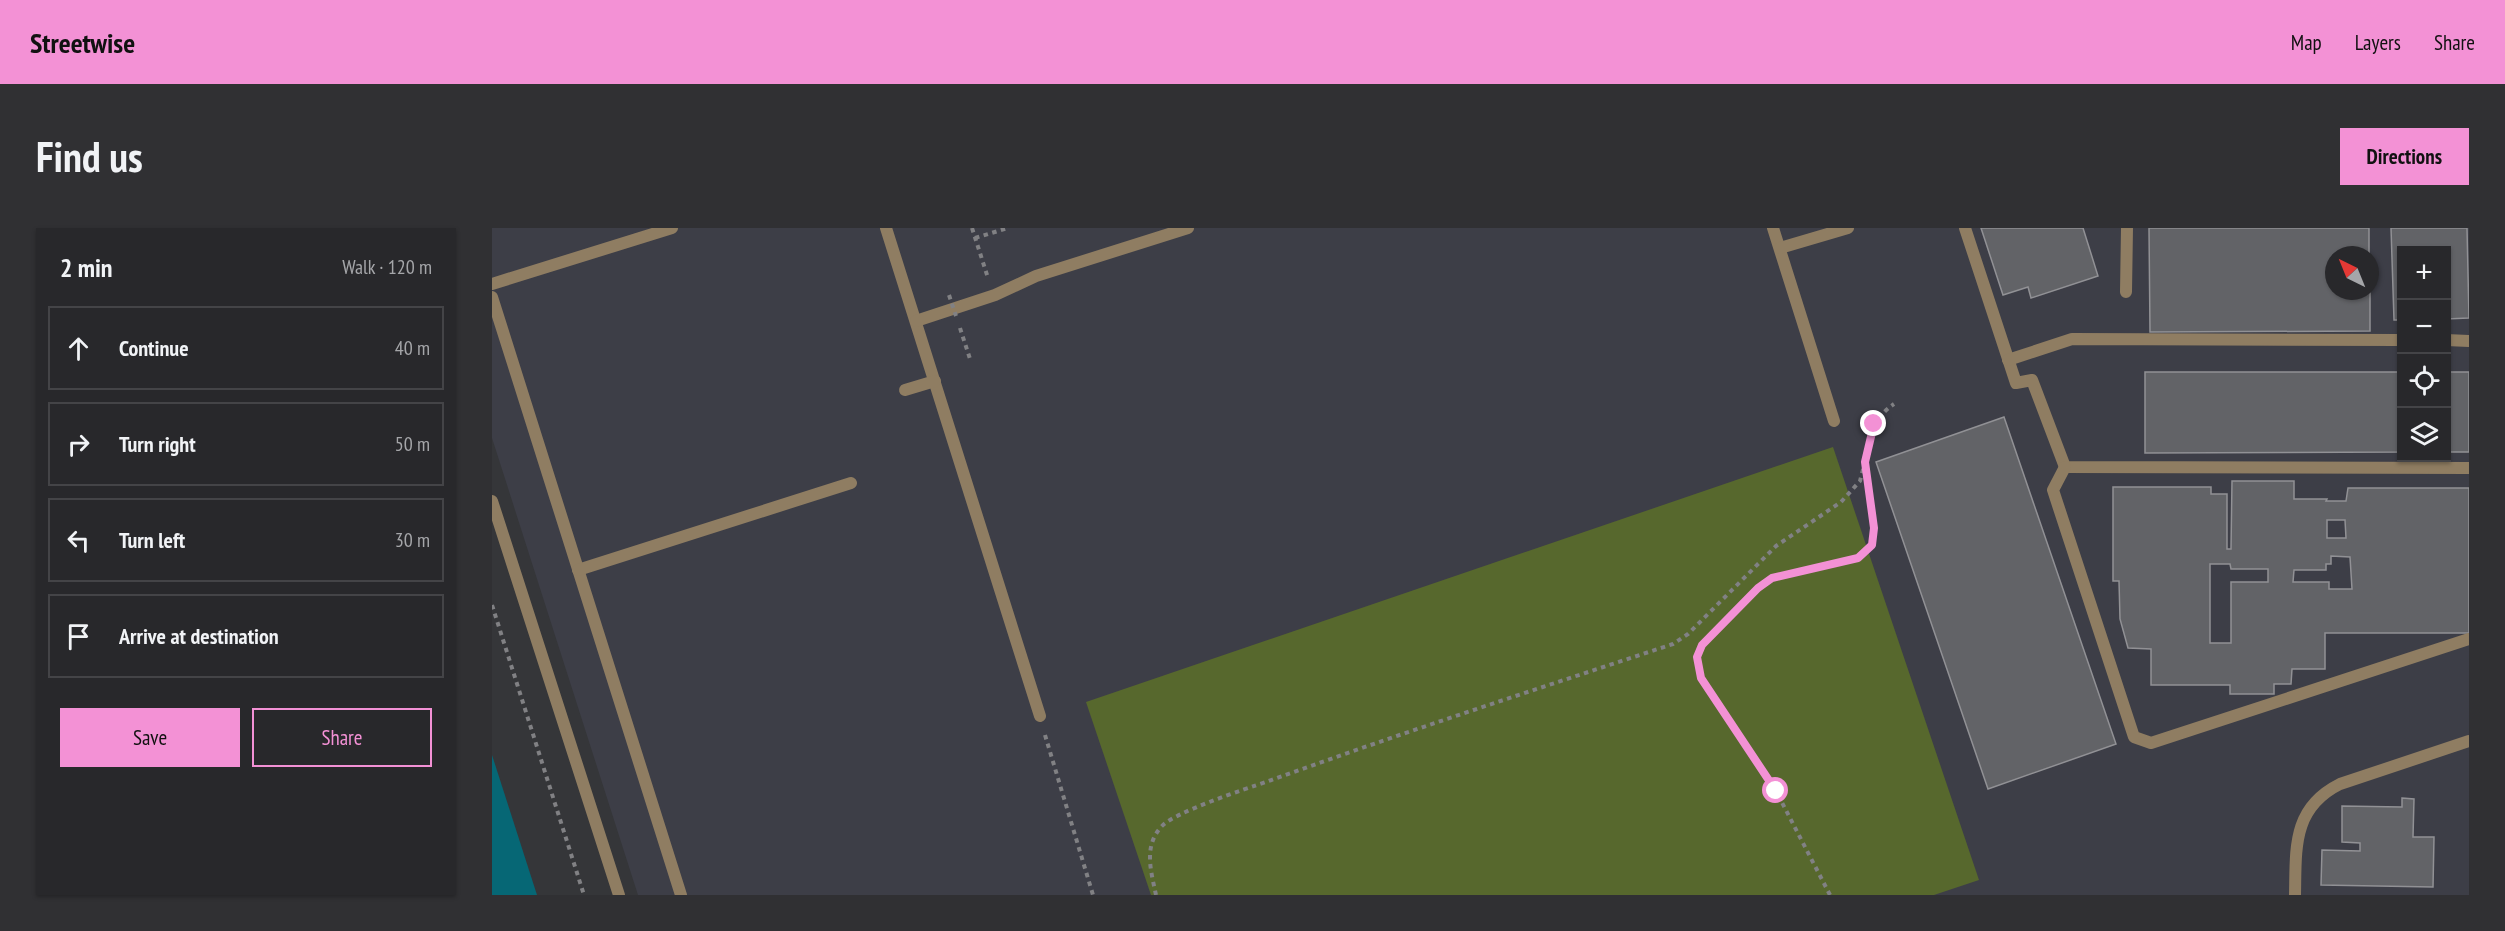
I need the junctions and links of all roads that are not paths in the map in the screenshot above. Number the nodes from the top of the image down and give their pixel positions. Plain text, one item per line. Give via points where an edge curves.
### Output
1 (672, 228) edge
2 (886, 228) edge
3 (1188, 228) edge
4 (1773, 228) edge
5 (1848, 228) edge
6 (1965, 228) edge
7 (2127, 228) edge
8 (1780, 248) junction
9 (492, 284) edge
10 (2126, 292) dead end
11 (492, 297) edge
12 (916, 321) junction
13 (2397, 340) edge
14 (2451, 340) edge
15 (2469, 340) edge
16 (2008, 360) junction
17 (935, 381) junction
18 (905, 390) dead end
19 (1834, 421) dead end
20 (2065, 467) junction
21 (2469, 468) edge
22 (851, 483) dead end
23 (492, 501) edge
24 (578, 570) junction
25 (2469, 639) edge
26 (1040, 716) road end
27 (2469, 741) edge
28 (619, 895) edge
29 (681, 895) edge
30 (2295, 895) edge

1 - 9 street
2 - 12 street
3 - 12 street via 1036,276 995,295
4 - 8 street
5 - 8 street
6 - 16 street
7 - 10 street
8 - 19 street
11 - 24 street
12 - 17 street
13 - 16 street via 2072,339
14 - 15 street
16 - 20 street via 2016,383 2032,380
17 - 18 street
17 - 26 street
20 - 21 street
20 - 25 street via 2053,490 2134,737 2151,743
22 - 24 street
23 - 28 street
24 - 29 street
27 - 30 street via 2323,792 2300,824

